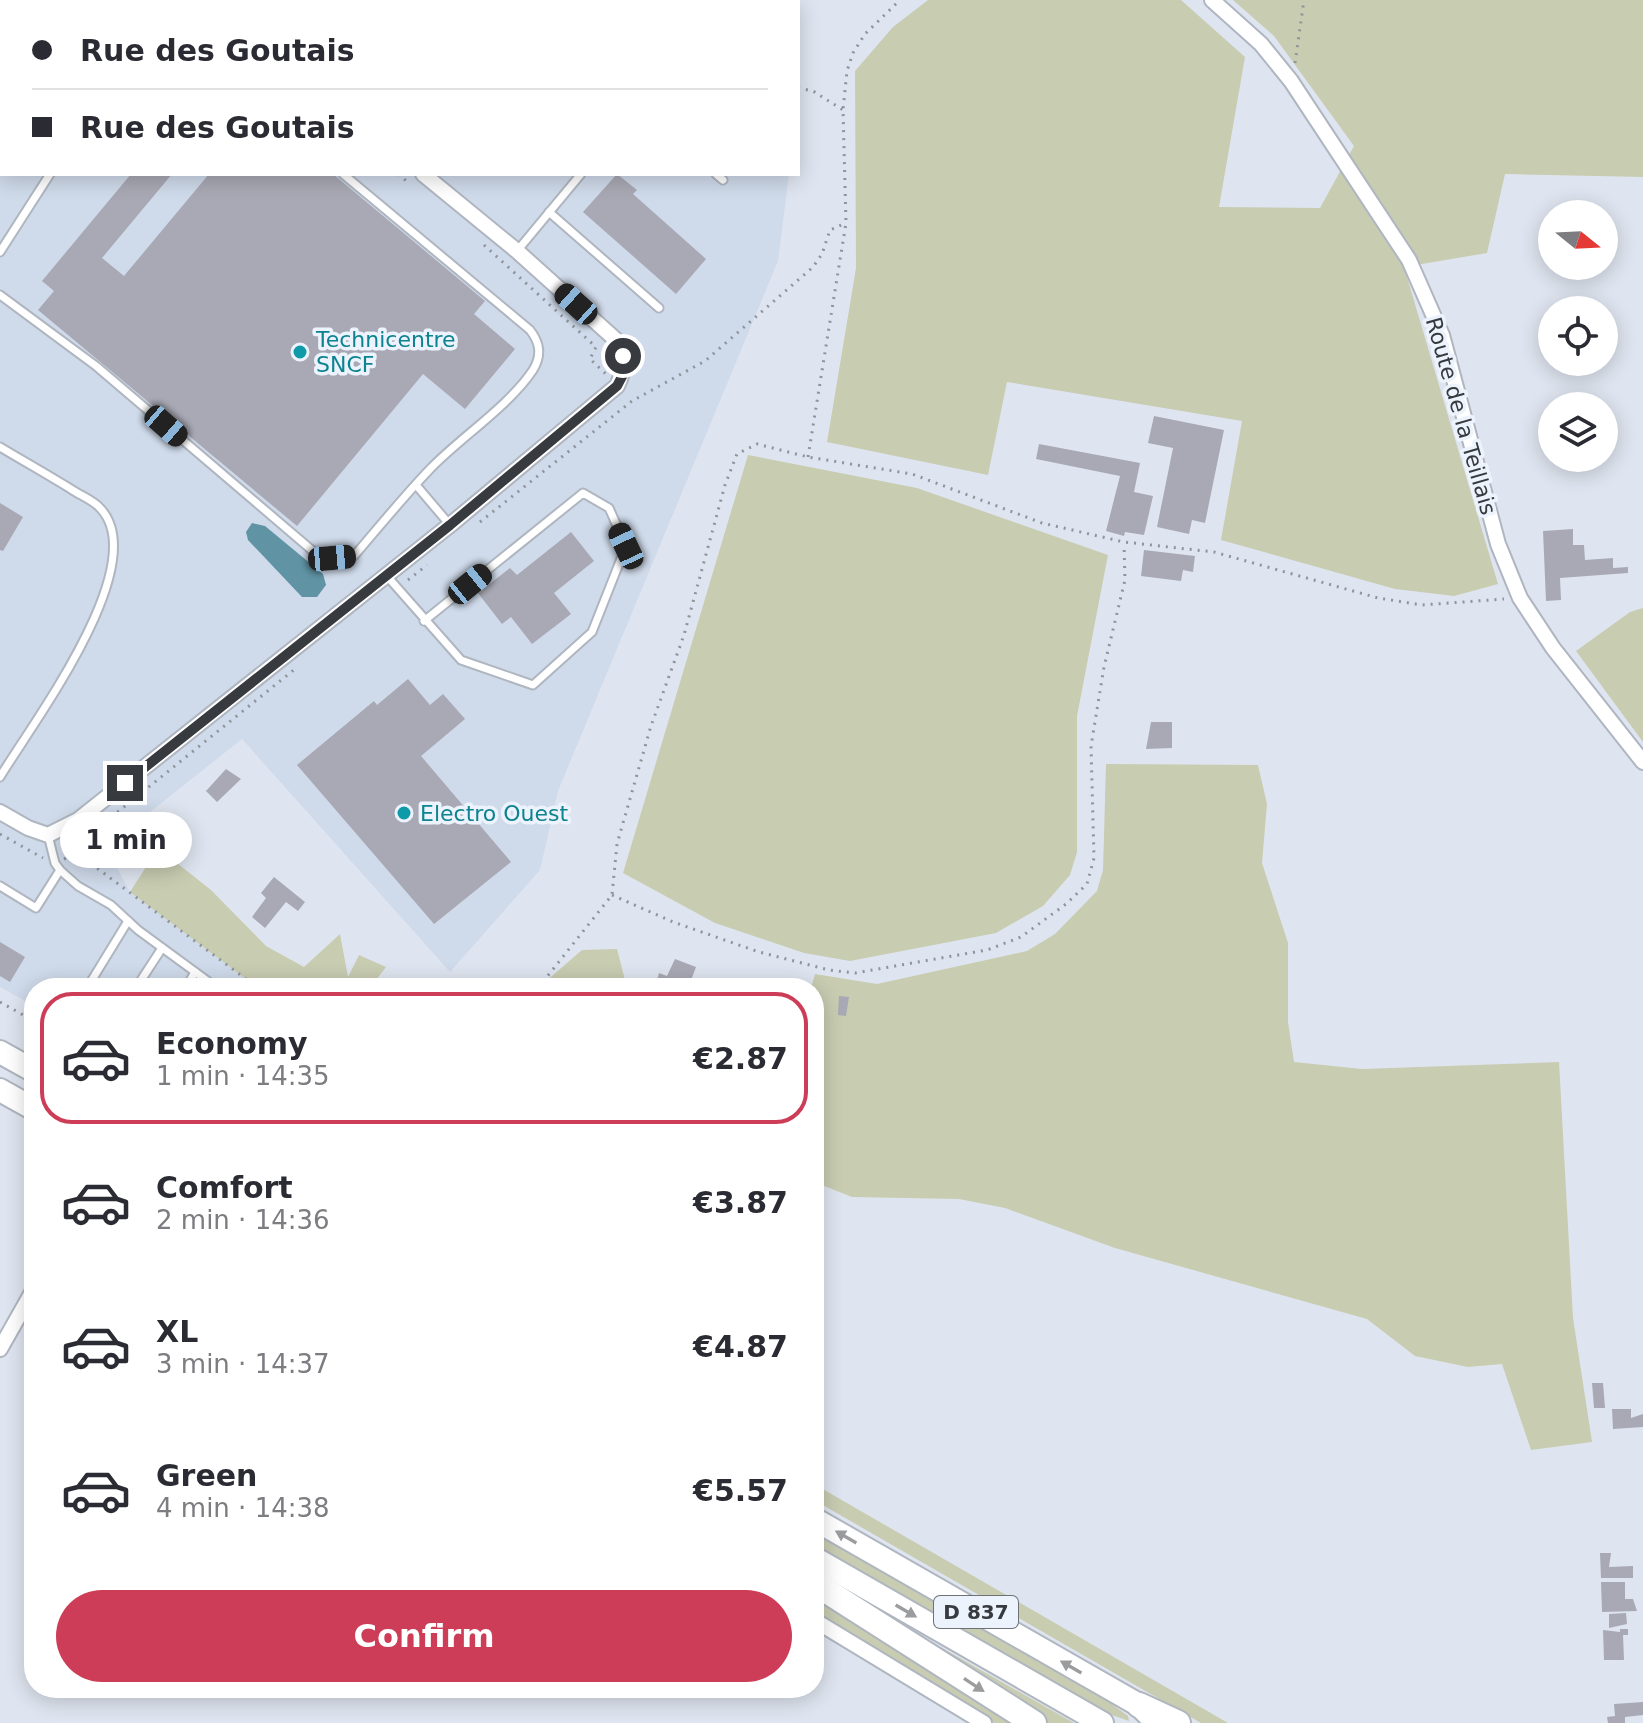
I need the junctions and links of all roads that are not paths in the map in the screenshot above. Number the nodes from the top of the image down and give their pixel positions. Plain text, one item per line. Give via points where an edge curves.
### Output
1 (1212, 0) edge
2 (49, 176) edge
3 (345, 176) edge
4 (425, 176) edge
5 (579, 176) edge
6 (549, 212) junction
7 (517, 251) junction
8 (0, 252) edge
9 (0, 295) edge
10 (659, 308) dead end
11 (0, 447) edge
12 (416, 485) junction
13 (450, 525) junction
14 (386, 575) junction
15 (424, 621) junction
16 (1643, 762) edge
17 (0, 777) edge
18 (0, 812) edge
19 (48, 835) junction
20 (57, 867) junction
21 (0, 886) edge
22 (128, 921) junction
23 (162, 948) junction
24 (195, 972) junction
25 (93, 978) edge
26 (142, 978) edge
27 (192, 978) edge
28 (203, 978) edge
29 (0, 1052) edge
30 (0, 1059) edge
31 (24, 1066) edge
32 (24, 1068) edge
33 (0, 1090) edge
34 (24, 1103) edge
35 (24, 1307) edge
36 (0, 1349) edge
37 (824, 1525) edge
38 (824, 1564) edge
39 (824, 1589) edge
40 (824, 1626) edge
41 (1139, 1705) junction
42 (984, 1723) edge
43 (1034, 1723) edge
44 (1102, 1723) edge
45 (1161, 1723) edge
46 (1178, 1723) edge

1 - 16 street, Route de la Teillais via 1261,44 1291,81 1409,260 1442,335 1498,544 1520,598
2 - 8 lane
3 - 12 lane via 538,341 539,356 532,370
4 - 7 street
5 - 6 lane
6 - 7 lane
6 - 10 lane
7 - 13 street via 616,340 625,371 617,386
9 - 12 lane via 96,366 314,552 332,558 354,556
11 - 17 lane via 100,507 112,528 114,554 110,579 83,644
12 - 13 lane
13 - 14 street
14 - 15 lane
14 - 19 street via 78,820
15 - 15 lane via 461,660 533,685 592,632 626,546 609,508 583,493
18 - 19 street
19 - 20 lane
20 - 21 lane via 36,908
20 - 22 lane
22 - 23 lane
22 - 25 lane
23 - 24 lane
23 - 26 lane
24 - 27 lane
24 - 28 lane
29 - 31 main road
30 - 32 street
33 - 34 main road
35 - 36 street
41 -> 37 main road, D 837
38 -> 44 main road, D 837
39 -> 43 highway
40 - 42 street
41 - 45 main road, D 837
41 - 46 highway

